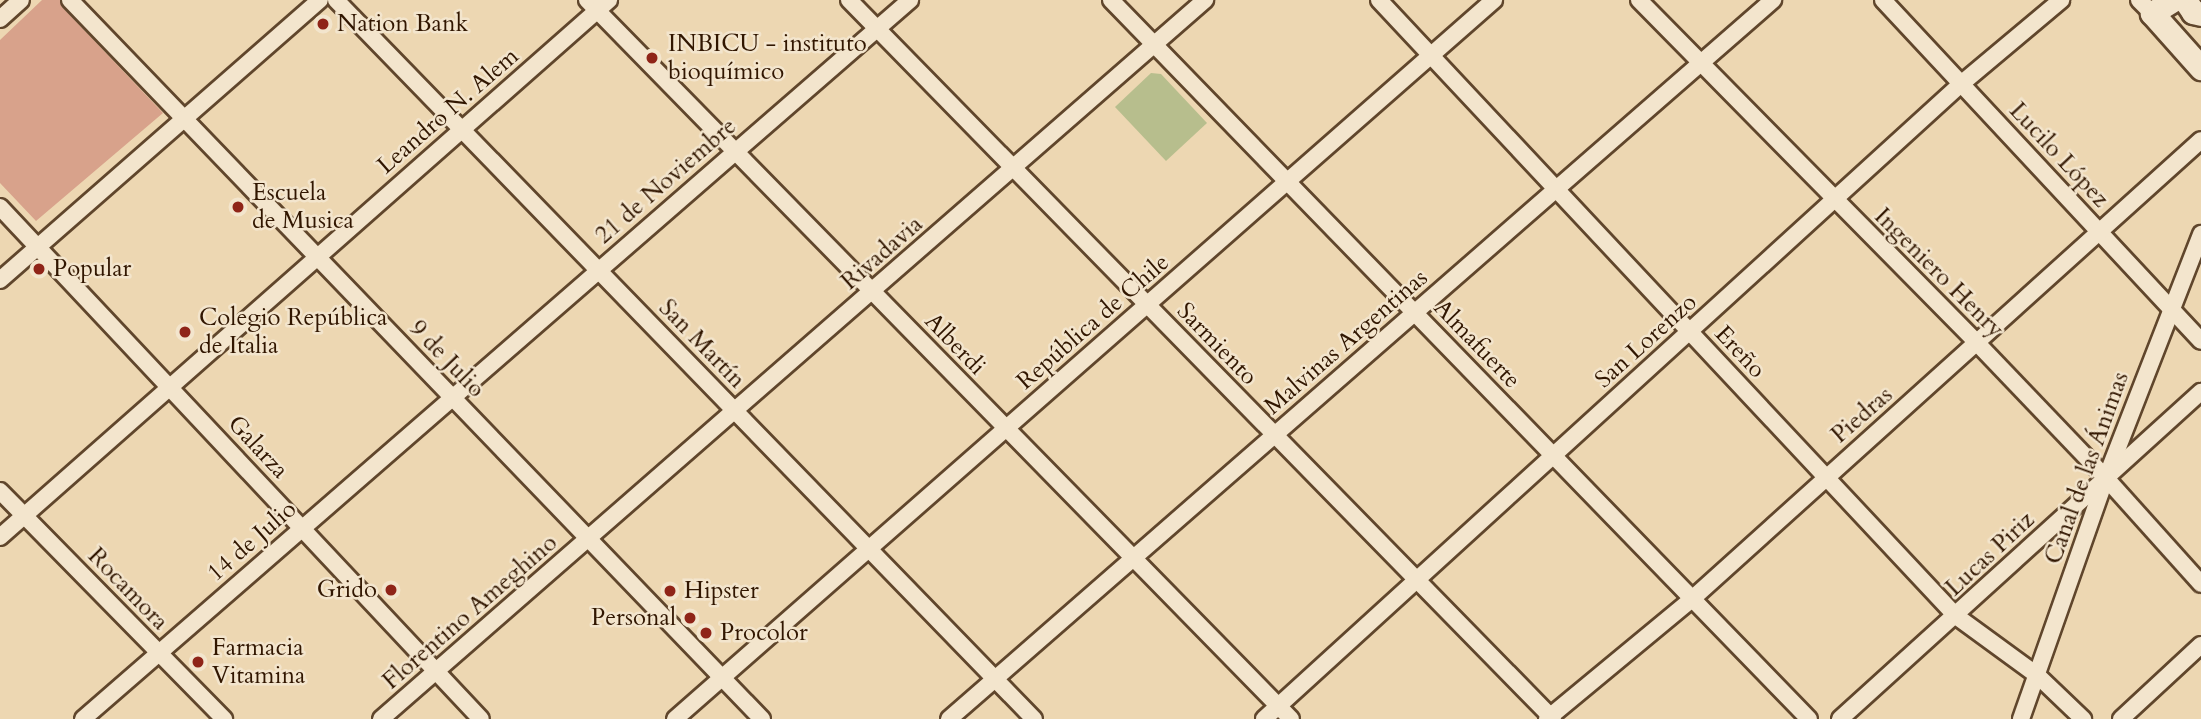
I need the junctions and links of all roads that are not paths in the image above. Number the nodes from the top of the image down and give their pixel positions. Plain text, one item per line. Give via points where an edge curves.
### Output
1 (21, 0) edge
2 (70, 0) edge
3 (320, 0) edge
4 (336, 0) edge
5 (849, 0) edge
6 (910, 0) edge
7 (1111, 0) edge
8 (1205, 0) edge
9 (1379, 0) edge
10 (1494, 0) edge
11 (1639, 0) edge
12 (1773, 0) edge
13 (1883, 0) edge
14 (2061, 0) edge
15 (2173, 0) edge
16 (2185, 0) edge
17 (598, 3) edge
18 (2145, 6) edge
19 (2201, 14) edge
20 (0, 19) edge
21 (877, 29) junction
22 (1155, 45) junction
23 (1430, 55) junction
24 (1700, 63) junction
25 (2200, 63) edge
26 (1961, 84) junction
27 (183, 118) junction
28 (462, 130) junction
29 (2201, 140) edge
30 (735, 151) junction
31 (1013, 168) junction
32 (1287, 181) junction
33 (1556, 189) junction
34 (1834, 200) junction
35 (0, 207) edge
36 (2100, 232) junction
37 (2201, 234) edge
38 (38, 246) junction
39 (317, 256) junction
40 (599, 270) junction
41 (0, 280) edge
42 (872, 291) junction
43 (1147, 305) junction
44 (2171, 310) junction
45 (1415, 313) junction
46 (1689, 332) junction
47 (2201, 341) edge
48 (1978, 344) junction
49 (170, 386) junction
50 (2201, 393) edge
51 (452, 397) junction
52 (736, 411) junction
53 (1006, 428) junction
54 (1275, 435) junction
55 (1554, 456) junction
56 (1826, 477) junction
57 (2106, 478) junction
58 (0, 491) edge
59 (24, 515) junction
60 (302, 527) junction
61 (0, 537) edge
62 (589, 539) junction
63 (869, 549) junction
64 (1133, 558) junction
65 (1418, 581) junction
66 (2201, 584) edge
67 (1692, 598) junction
68 (1956, 616) junction
69 (2201, 645) edge
70 (159, 653) junction
71 (436, 671) junction
72 (2037, 675) junction
73 (722, 677) junction
74 (996, 679) junction
75 (1279, 707) junction
76 (1550, 718) edge
77 (83, 719) edge
78 (224, 719) edge
79 (381, 719) edge
80 (481, 719) edge
81 (675, 719) edge
82 (762, 719) edge
83 (949, 719) edge
84 (1034, 719) edge
85 (1264, 719) edge
86 (1291, 719) edge
87 (1809, 719) edge
88 (1840, 719) edge
89 (2021, 719) edge
90 (2083, 719) edge
91 (2121, 719) edge

1 - 20 street
2 - 27 street, 9 de Julio
3 - 27 street
4 - 28 street, San Martín
5 - 21 street, Sarmiento
6 - 21 street, 21 de Noviembre
7 - 22 street, Almafuerte
8 - 22 street, Rivadavia
9 - 23 street, Ereño
10 - 23 street, República de Chile
11 - 24 street, Ingeniero Henry
12 - 24 street, Malvinas Argentinas
13 - 26 street, Lucilo López
14 - 26 street, San Lorenzo
15 - 18 main road
16 - 19 main road via 2193,12
17 - 28 street, Leandro N. Alem
17 - 30 street, Alberdi
18 - 25 main road
21 - 30 street, 21 de Noviembre
21 - 31 street, Sarmiento
22 - 31 street, Rivadavia
22 - 32 street, Almafuerte
23 - 32 street, República de Chile
23 - 33 street, Ereño
24 - 33 street, Malvinas Argentinas
24 - 34 street, Ingeniero Henry
26 - 34 street, San Lorenzo
26 - 36 street, Lucilo López
27 - 38 street
27 - 39 street, 9 de Julio
28 - 39 street, Leandro N. Alem
28 - 40 street, San Martín
29 - 36 street, Piedras
30 - 40 street, 21 de Noviembre
30 - 42 street, Alberdi
31 - 42 street, Rivadavia
31 - 43 street, Sarmiento
32 - 43 street, República de Chile
32 - 45 street, Almafuerte
33 - 45 street, Malvinas Argentinas
33 - 46 street, Ereño
34 - 46 street, San Lorenzo
34 - 48 street, Ingeniero Henry
35 - 38 street, Galarza
36 - 44 street, Lucilo López
36 - 48 street, Piedras
37 - 44 street, Canal de las Ánimas
38 - 41 street
38 - 49 street, Galarza
39 - 49 street, Leandro N. Alem
39 - 51 street, 9 de Julio
40 - 51 street, 21 de Noviembre
40 - 52 street, San Martín
42 - 52 street, Rivadavia
42 - 53 street, Alberdi
43 - 53 street, República de Chile
43 - 54 street, Sarmiento
44 - 47 street, Lucilo López
44 - 57 street, Canal de las Ánimas
45 - 54 street, Malvinas Argentinas
45 - 55 street, Almafuerte
46 - 55 street, San Lorenzo
46 - 56 street, Ereño
48 - 56 street, Piedras
48 - 57 street, Ingeniero Henry
49 - 59 street, Leandro N. Alem
49 - 60 street, Galarza
50 - 57 street, Lucas Piriz
51 - 60 street, 14 de Julio
51 - 62 street, 9 de Julio
52 - 62 street, Rivadavia
52 - 63 street, San Martín
53 - 63 street, República de Chile
53 - 64 street, Alberdi
54 - 64 street, Malvinas Argentinas
54 - 65 street, Sarmiento
55 - 65 street, San Lorenzo
55 - 67 street, Almafuerte
56 - 67 street, Piedras
56 - 68 street, Ereño
57 - 66 street, Ingeniero Henry
57 - 68 street, Lucas Piriz
57 - 72 street, Canal de las Ánimas
58 - 59 street, Rocamora
59 - 61 street, Leandro N. Alem
59 - 70 street, Rocamora
60 - 70 street, 14 de Julio
60 - 71 street, Galarza
62 - 71 street, Florentino Ameghino
62 - 73 street, 9 de Julio
63 - 73 street, República de Chile
63 - 74 street, San Martín
64 - 74 street, Malvinas Argentinas
64 - 75 street, Alberdi
65 - 75 street, San Lorenzo
65 - 76 street, Sarmiento
67 - 76 street, Piedras
67 - 87 street, Almafuerte
68 - 72 street, Ereño
68 - 88 street, Lucas Piriz
69 - 91 street
70 - 77 street, 14 de Julio
70 - 78 street, Rocamora
71 - 79 street, Florentino Ameghino
71 - 80 street, Galarza
72 - 89 street, Canal de las Ánimas
72 - 90 street, Ereño
73 - 81 street, República de Chile
73 - 82 street, 9 de Julio
74 - 83 street, Malvinas Argentinas
74 - 84 street, San Martín
75 - 85 street, San Lorenzo
75 - 86 street, Alberdi

